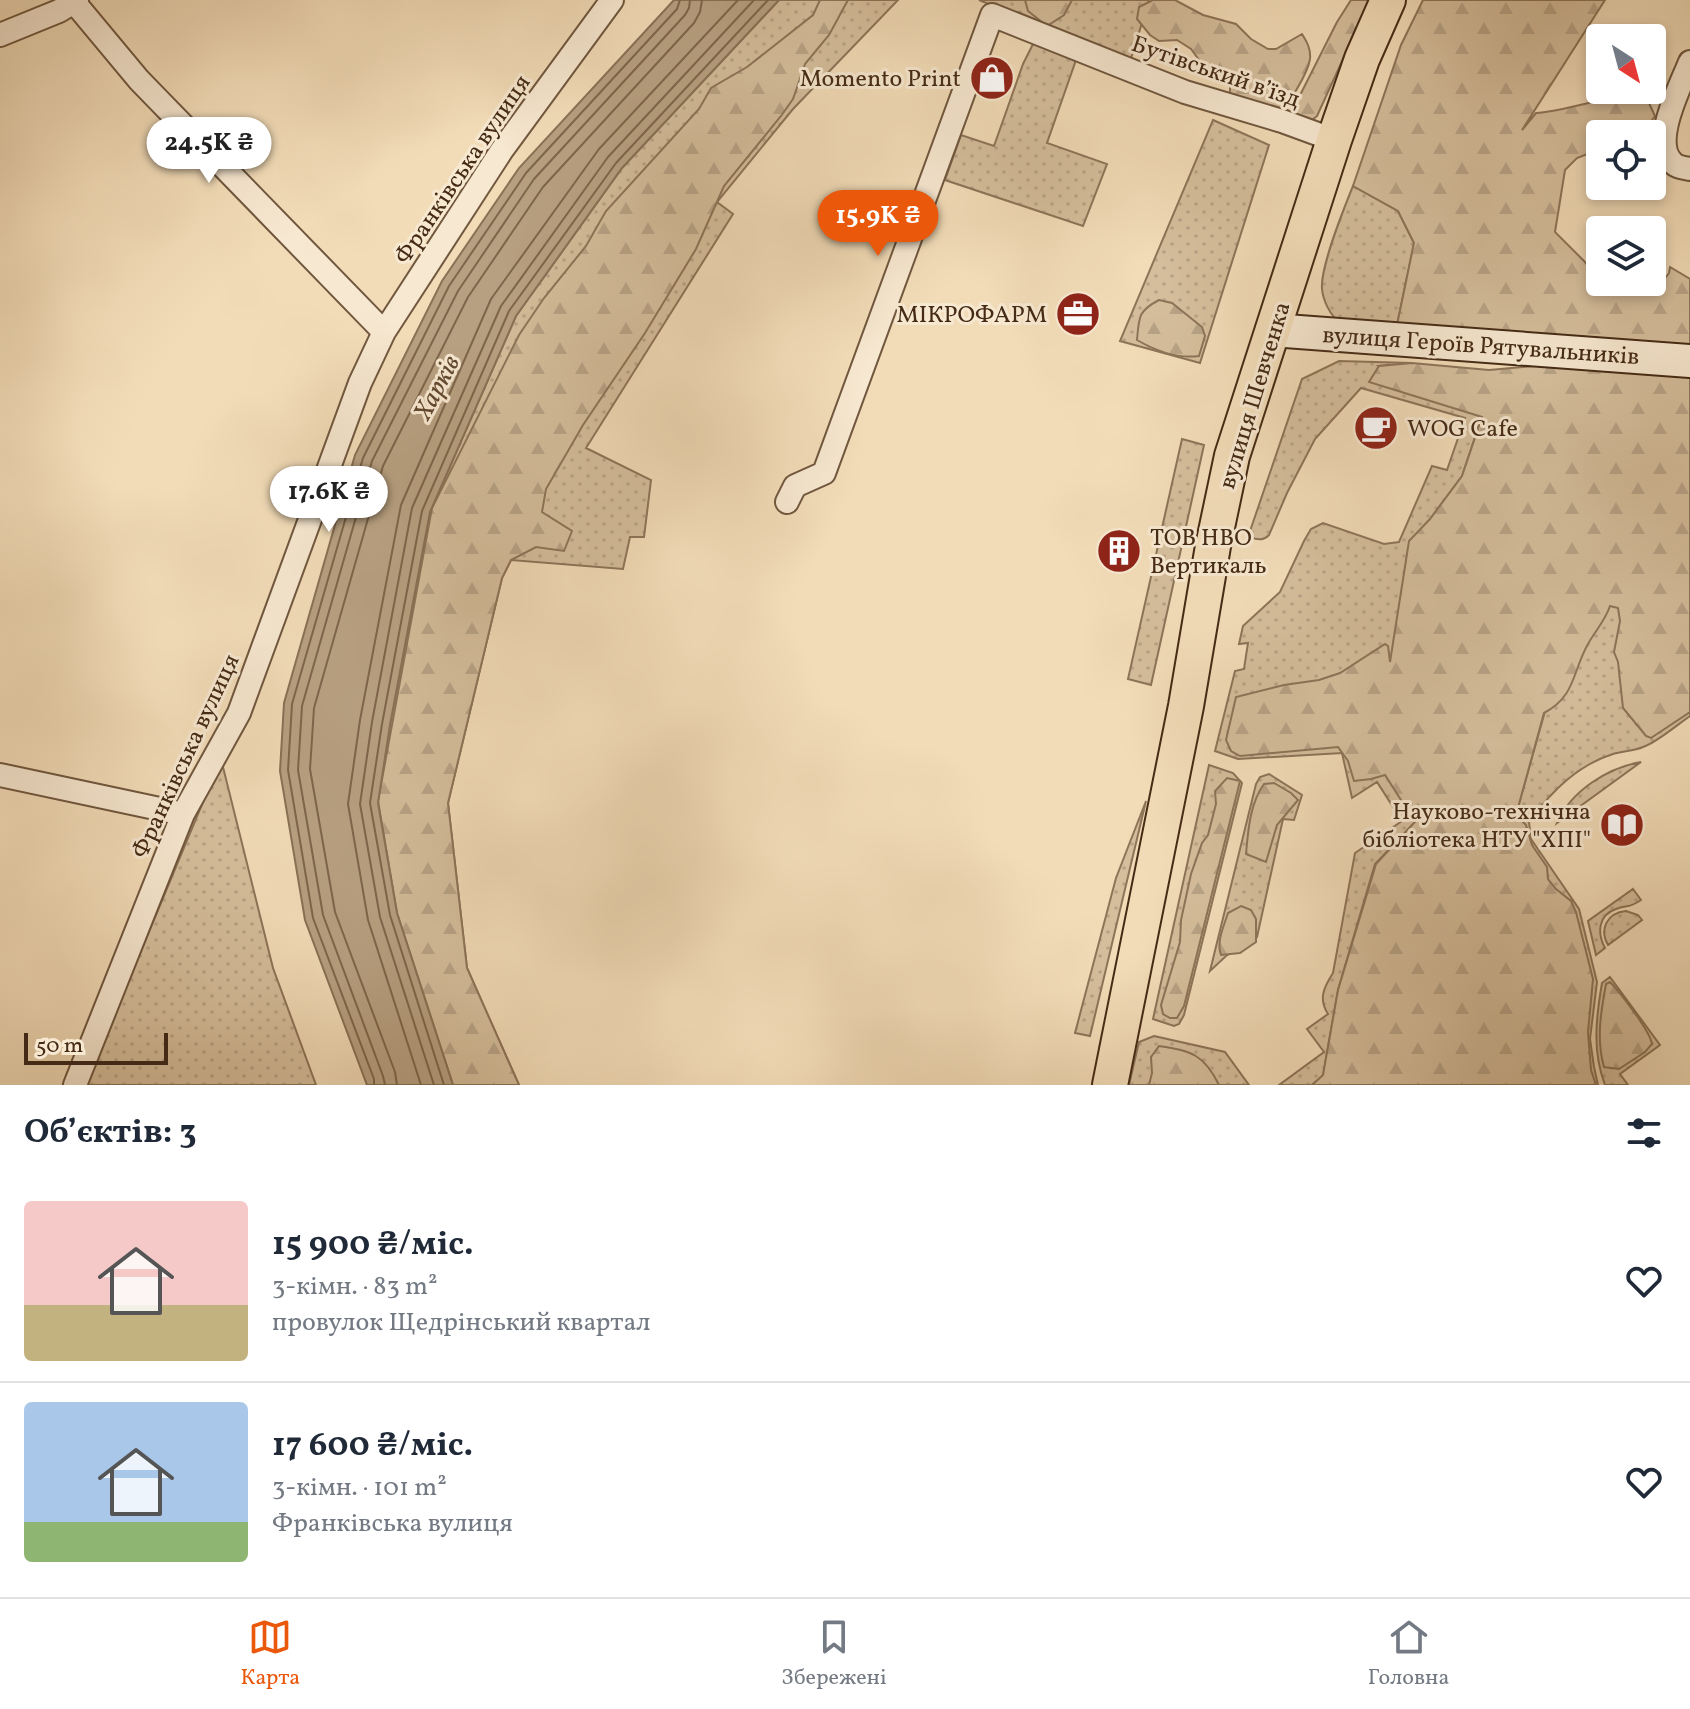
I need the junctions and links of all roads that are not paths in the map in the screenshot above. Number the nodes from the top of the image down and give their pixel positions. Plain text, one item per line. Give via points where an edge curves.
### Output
1 (612, 0) edge
2 (1388, 0) edge
3 (75, 1) edge
4 (0, 35) edge
5 (1690, 62) edge
6 (1334, 140) junction
7 (1690, 169) edge
8 (1272, 330) junction
9 (384, 332) junction
10 (1690, 361) edge
11 (787, 502) dead end
12 (0, 775) edge
13 (183, 814) junction
14 (75, 1085) edge
15 (1110, 1085) edge

1 - 9 street, Франківська вулиця via 502,150
2 - 6 main road, вулиця Шевченка
3 - 4 street
3 - 9 street via 139,80
5 - 7 street via 1664,140 1666,155 1675,165
6 - 8 main road, вулиця Шевченка
6 - 11 street, Бутівський в’їзд via 1185,92 992,15 824,473 795,486
8 - 10 street, вулиця Героїв Рятувальників
8 - 15 main road, вулиця Шевченка via 1232,456
9 - 13 street, Франківська вулиця via 360,383 239,713
12 - 13 street
13 - 14 street, Франківська вулиця

